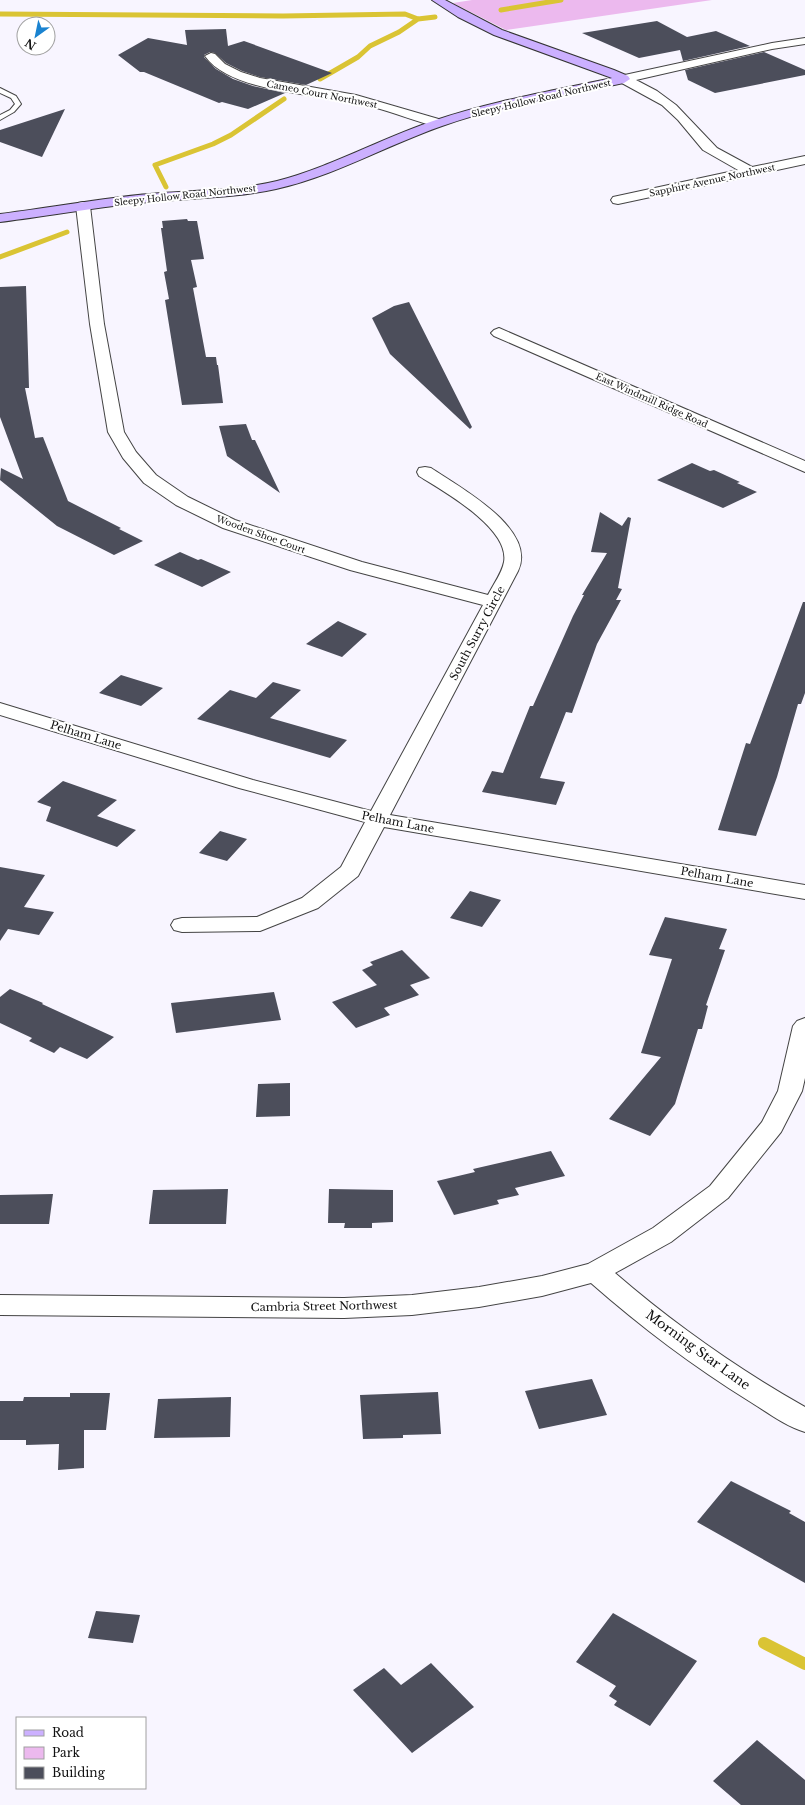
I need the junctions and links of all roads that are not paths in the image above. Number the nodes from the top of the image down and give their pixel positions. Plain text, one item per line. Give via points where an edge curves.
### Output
1 (436, 0) edge
2 (805, 41) edge
3 (211, 56) dead end
4 (624, 79) junction
5 (0, 90) edge
6 (12, 96) junction
7 (0, 98) edge
8 (4, 113) edge
9 (0, 118) edge
10 (438, 123) junction
11 (805, 160) edge
12 (750, 172) junction
13 (618, 200) dead end
14 (83, 206) junction
15 (0, 218) edge
16 (499, 333) dead end
17 (805, 467) edge
18 (425, 472) dead end
19 (493, 602) junction
20 (0, 709) edge
21 (377, 819) junction
22 (805, 892) edge
23 (182, 925) dead end
24 (805, 1026) edge
25 (596, 1272) junction
26 (0, 1305) edge
27 (805, 1421) edge

1 - 4 street via 507,36
2 - 4 street, Sleepy Hollow Road Northwest
3 - 10 street, Cameo Court Northwest via 215,63 227,70 253,79 283,87 354,99
4 - 10 street, Sleepy Hollow Road Northwest via 492,107
4 - 12 street via 656,96 678,112 696,137 709,149
5 - 6 lane
6 - 7 lane
6 - 8 lane via 18,104
8 - 9 lane
10 - 14 street, Sleepy Hollow Road Northwest via 383,144 342,164 275,185
11 - 12 street, Sapphire Avenue Northwest
12 - 13 street, Sapphire Avenue Northwest
14 - 15 street, Sleepy Hollow Road Northwest
14 - 19 street, Wooden Shoe Court via 97,324 111,412 116,432 129,454 150,478 182,501 229,524 356,566
16 - 17 street, East Windmill Ridge Road
18 - 19 street, South Surry Circle via 488,515 508,538 513,559
19 - 21 street, South Surry Circle
20 - 21 street, Pelham Lane via 238,782
21 - 22 street, Pelham Lane
21 - 23 street, South Surry Circle via 350,871 310,902 260,924
24 - 25 street, Cambria Street Northwest via 790,1091 772,1126 719,1192 662,1236
25 - 26 street, Cambria Street Northwest via 542,1286 479,1297 344,1308
25 - 27 street, Morning Star Lane via 619,1293 720,1369

